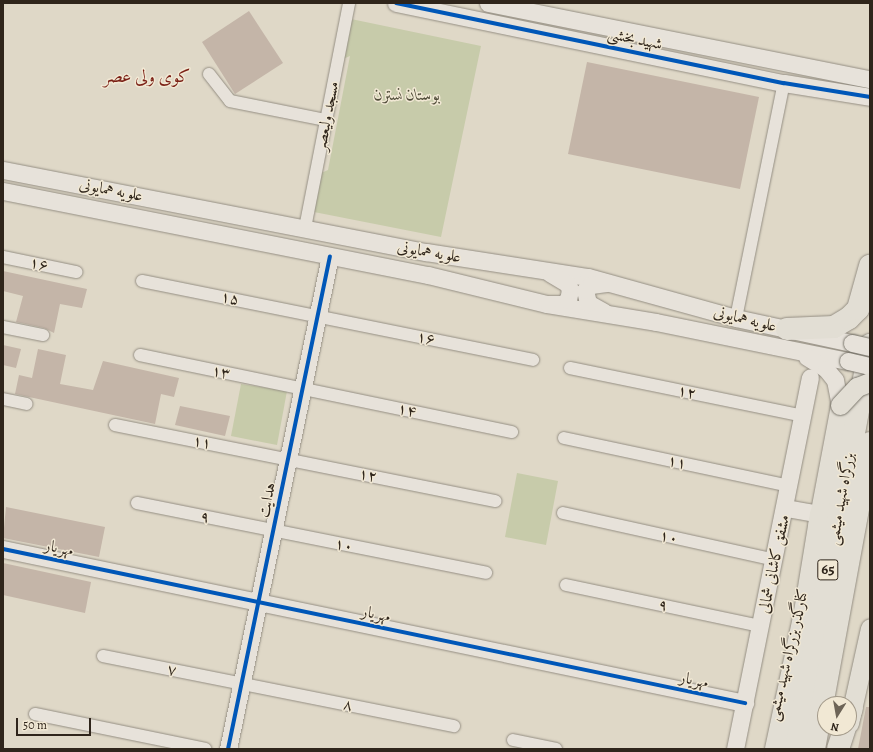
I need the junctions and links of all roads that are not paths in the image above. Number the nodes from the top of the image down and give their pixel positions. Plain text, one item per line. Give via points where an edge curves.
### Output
1 (349, 3) edge
2 (396, 3) edge
3 (488, 3) edge
4 (567, 19) junction
5 (588, 23) junction
6 (564, 37) junction
7 (585, 41) junction
8 (209, 74) dead end
9 (870, 79) edge
10 (784, 83) junction
11 (870, 97) edge
12 (326, 120) junction
13 (3, 170) edge
14 (3, 191) edge
15 (305, 228) junction
16 (330, 256) junction
17 (3, 257) edge
18 (870, 266) edge
19 (543, 269) junction
20 (76, 272) dead end
21 (142, 281) dead end
22 (612, 283) junction
23 (547, 304) junction
24 (609, 315) junction
25 (318, 316) junction
26 (736, 318) junction
27 (3, 327) edge
28 (43, 335) dead end
29 (784, 338) junction
30 (864, 345) edge
31 (140, 355) dead end
32 (533, 360) dead end
33 (870, 366) edge
34 (570, 368) dead end
35 (810, 378) dead end
36 (870, 382) edge
37 (303, 388) junction
38 (3, 399) edge
39 (26, 404) dead end
40 (840, 405) junction
41 (804, 416) junction
42 (115, 425) dead end
43 (512, 432) dead end
44 (564, 438) dead end
45 (870, 443) edge
46 (288, 459) junction
47 (790, 486) junction
48 (496, 501) dead end
49 (138, 503) dead end
50 (786, 508) junction
51 (563, 513) dead end
52 (820, 514) junction
53 (273, 530) junction
54 (3, 549) edge
55 (775, 560) junction
56 (486, 573) dead end
57 (566, 585) dead end
58 (258, 602) junction
59 (761, 626) junction
60 (870, 628) edge
61 (103, 656) dead end
62 (242, 683) junction
63 (855, 696) edge
64 (745, 703) junction
65 (35, 714) dead end
66 (454, 726) dead end
67 (842, 736) edge
68 (847, 736) edge
69 (513, 740) dead end
70 (205, 749) edge
71 (228, 749) edge
72 (556, 749) edge
73 (735, 749) edge
74 (767, 749) edge
75 (776, 749) edge
76 (796, 749) edge
77 (814, 749) edge
78 (838, 749) edge
79 (844, 749) edge

1 - 12 street, مسجد ولیعصر
2 - 6 street, شهید بخشی
3 - 4 street, شهید بخشی
4 - 5 street, شهید بخشی
4 - 6 street
5 - 7 street
5 - 9 street, شهید بخشی
6 - 7 street, شهید بخشی
7 - 10 street, شهید بخشی
8 - 12 street via 230,101
10 - 11 street, شهید بخشی
10 - 26 street
12 - 15 street, مسجد ولیعصر
13 - 15 street, علویه همایونی
14 - 16 street, علویه همایونی
15 - 19 street, علویه همایونی via 426,252
16 - 23 street, علویه همایونی via 428,275
16 - 25 street, هدایت
17 - 20 street, ۱۶
18 - 29 highway via 858,309 849,318 834,327
19 - 22 street, علویه همایونی
19 - 23 street via 562,279 570,290 568,300 562,304
21 - 25 street, ۱۵
22 - 24 street via 591,285 585,290 588,303
22 - 26 street, علویه همایونی
23 - 24 street, علویه همایونی
24 - 29 street, علویه همایونی
25 - 32 street, ۱۶
25 - 37 street, هدایت
26 - 29 street, علویه همایونی
27 - 28 street
29 - 30 street, علویه همایونی
29 - 33 street, علویه همایونی, bridge via 848,361
29 - 40 street via 826,369 837,385
30 - 76 highway, بزرگراه شهید میثمی / 65
31 - 37 street, ۱۳
34 - 41 street, ۱۲
35 - 41 street, مشفق کاشانی شمالی
36 - 40 main road, bridge via 858,386
37 - 43 street, ۱۴
37 - 46 street, هدایت
38 - 39 street
40 - 52 main road, کنارگذر بزرگراه شهید میثمی
41 - 47 street, مشفق کاشانی شمالی
42 - 46 street, ۱۱
44 - 47 street, ۱۱
45 - 77 highway, بزرگراه شهید میثمی / 65
46 - 48 street, ۱۲
46 - 53 street, هدایت
47 - 50 street, مشفق کاشانی شمالی
49 - 53 street, ۹
50 - 52 street
50 - 55 street, مشفق کاشانی شمالی
51 - 55 street, ۱۰
52 - 74 main road, کنارگذر بزرگراه شهید میثمی
52 - 75 highway via 805,612
53 - 56 street, ۱۰
53 - 58 street, هدایت
54 - 58 street, مهریار
55 - 59 street, مشفق کاشانی شمالی
57 - 59 street, ۹
58 - 62 street, هدایت
58 - 64 street, مهریار
59 - 64 street, مشفق کاشانی شمالی
60 - 63 main road
61 - 62 street, ۷
62 - 66 street, ۸
62 - 71 street, هدایت
64 - 73 street, مشفق کاشانی شمالی
65 - 70 street
67 - 78 highway
68 - 79 main road
69 - 72 street

